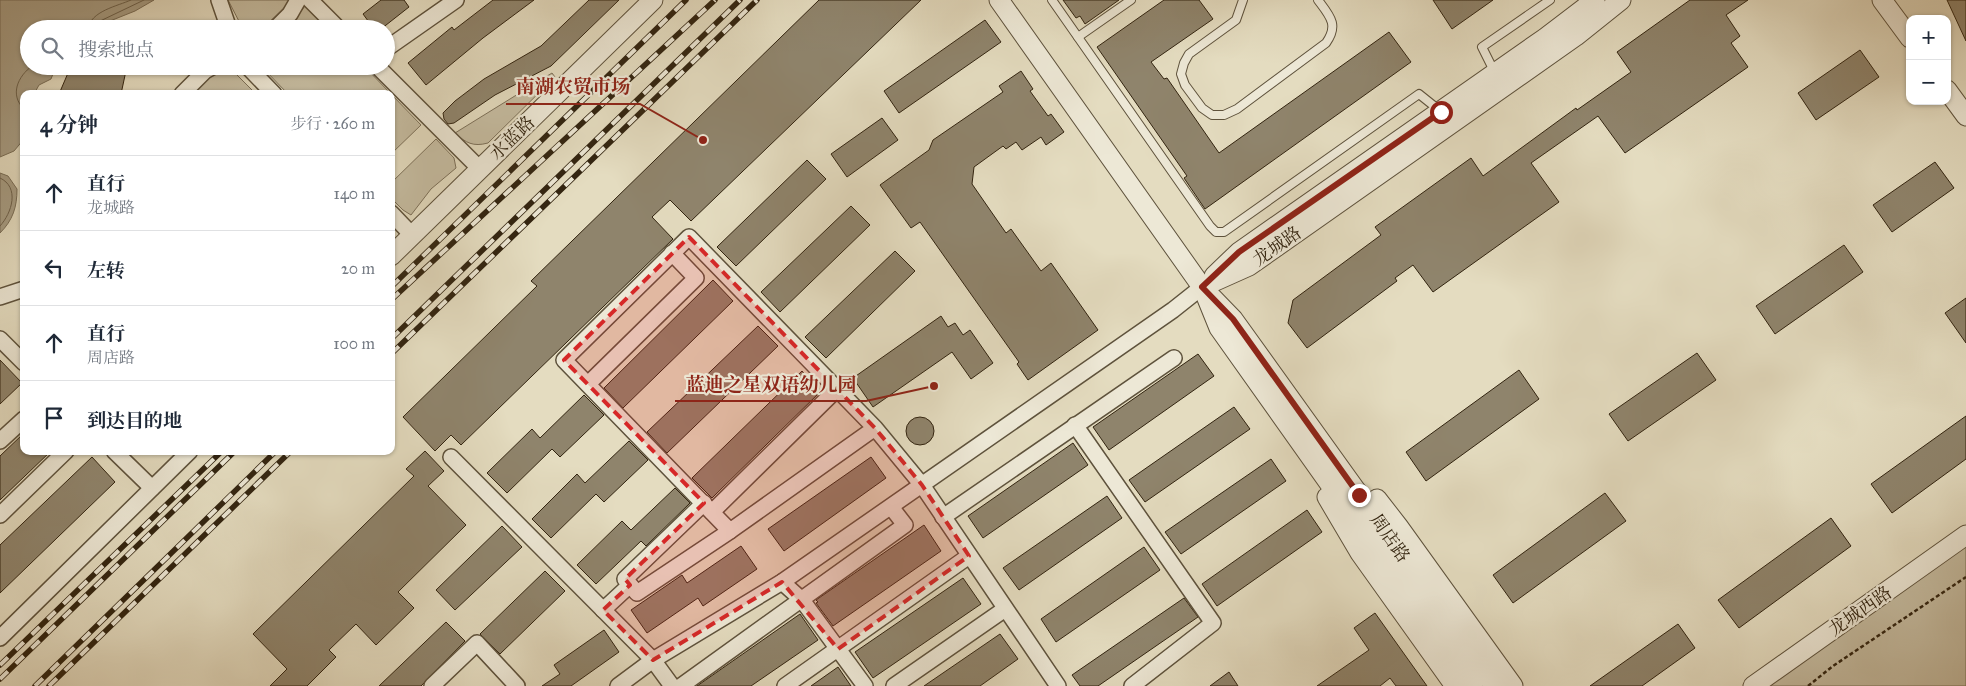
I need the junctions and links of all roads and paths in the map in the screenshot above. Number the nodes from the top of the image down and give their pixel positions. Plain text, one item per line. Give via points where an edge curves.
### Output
1 (220, 0) edge
2 (298, 0) edge
3 (310, 0) edge
4 (456, 0) edge
5 (653, 0) edge
6 (1001, 0) edge
7 (1052, 0) edge
8 (1131, 0) edge
9 (1243, 0) edge
10 (1318, 0) edge
11 (1550, 0) edge
12 (1595, 0) edge
13 (1621, 0) edge
14 (1882, 0) edge
15 (226, 20) edge
16 (284, 20) edge
17 (330, 20) edge
18 (1906, 33) edge
19 (1078, 37) junction
20 (395, 43) edge
21 (1495, 73) junction
22 (201, 75) edge
23 (256, 75) edge
24 (385, 75) edge
25 (186, 90) edge
26 (270, 90) edge
27 (1951, 95) edge
28 (1441, 112) junction
29 (1966, 116) edge
30 (480, 169) junction
31 (395, 218) edge
32 (412, 235) junction
33 (395, 252) edge
34 (672, 253) junction
35 (1202, 287) junction
36 (20, 290) edge
37 (0, 297) edge
38 (1, 342) edge
39 (1174, 358) dead end
40 (20, 359) edge
41 (588, 384) junction
42 (837, 389) junction
43 (20, 423) edge
44 (1075, 425) junction
45 (875, 428) junction
46 (1305, 435) junction
47 (0, 441) edge
48 (62, 455) edge
49 (118, 455) edge
50 (186, 455) edge
51 (451, 457) dead end
52 (922, 486) junction
53 (152, 488) junction
54 (891, 507) junction
55 (708, 508) junction
56 (0, 515) edge
57 (943, 517) junction
58 (730, 531) junction
59 (1966, 535) edge
60 (1381, 540) junction
61 (969, 556) junction
62 (1966, 578) edge
63 (782, 582) junction
64 (630, 585) junction
65 (802, 600) junction
66 (1005, 609) junction
67 (603, 610) junction
68 (0, 638) edge
69 (838, 649) junction
70 (653, 660) junction
71 (432, 686) edge
72 (517, 686) edge
73 (618, 686) edge
74 (672, 686) edge
75 (681, 686) edge
76 (785, 686) edge
77 (865, 686) edge
78 (894, 686) edge
79 (1058, 686) edge
80 (1132, 686) edge
81 (1455, 686) edge
82 (1473, 686) edge
83 (1494, 686) edge
84 (1513, 686) edge
85 (1753, 686) edge
86 (1808, 686) edge

1 - 15 street
2 - 16 street
3 - 17 street
4 - 20 street
5 - 30 street, 水蓝路
6 - 35 street, 周店路
7 - 19 lane
8 - 19 lane
9 - 10 lane via 1236,20 1189,54 1181,74 1202,108 1212,115 1224,116 1237,109 1326,43 1333,34 1333,24
11 - 21 lane via 1482,47
12 - 21 street, 龙城路
13 - 35 street, 龙城路 via 1576,36 1249,266
14 - 18 street
19 - 28 lane via 1216,232 1224,232 1419,94
21 - 28 street, 龙城路
22 - 25 street
23 - 26 street
24 - 30 street
27 - 29 street
28 - 35 street, 龙城路 via 1239,252
30 - 32 street, 水蓝路
31 - 32 street
32 - 33 street, 水蓝路
34 - 41 street via 564,360
34 - 41 street via 696,278
34 - 42 street via 688,237
35 - 46 street, 周店路
35 - 52 street
36 - 37 street
38 - 40 street
39 - 44 street
41 - 55 street
42 - 45 street
42 - 55 street
43 - 47 street
44 - 57 street
44 - 80 street via 1213,623
45 - 52 street
45 - 58 street
46 - 60 street, 周店路
46 - 81 street via 1335,513
46 - 84 street via 1371,491
48 - 56 street
49 - 53 street
50 - 53 street
51 - 67 street
52 - 54 street
52 - 57 street
53 - 68 street
54 - 63 street
54 - 65 street via 905,525
55 - 58 street
55 - 64 street via 625,579
57 - 61 street
58 - 64 street via 638,593
59 - 85 street, 龙城西路
60 - 82 street, 周店路
60 - 83 street, 周店路
61 - 66 street
61 - 69 street
62 - 86 path
63 - 65 street
63 - 70 street
64 - 67 street
65 - 69 street
65 - 75 street
66 - 78 street
66 - 79 street
67 - 70 street
69 - 76 street
69 - 77 street
70 - 73 street
70 - 74 street
71 - 72 street via 477,643

